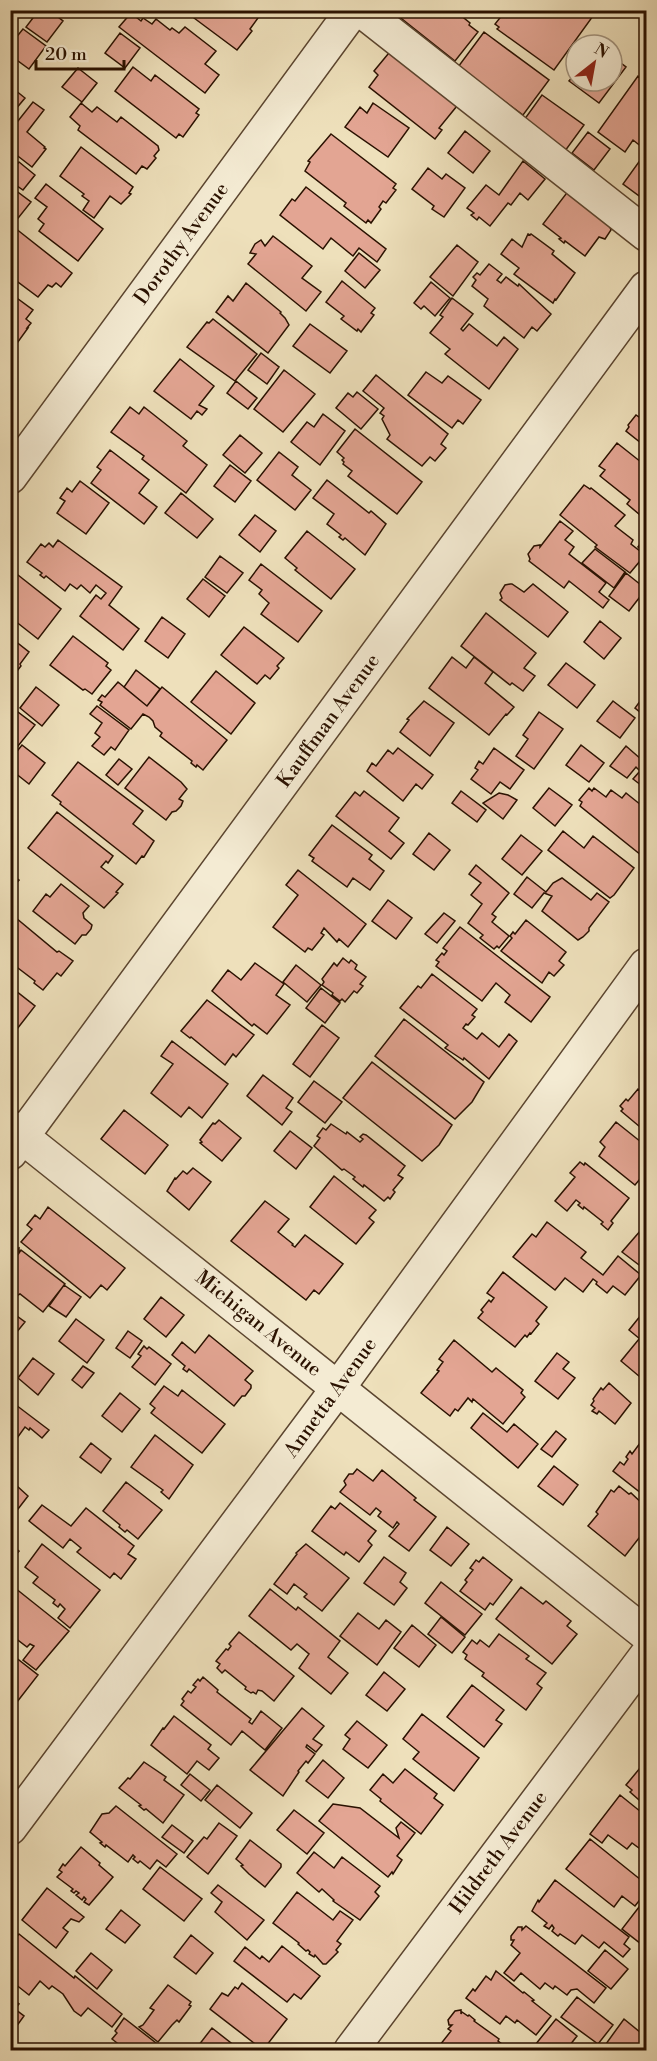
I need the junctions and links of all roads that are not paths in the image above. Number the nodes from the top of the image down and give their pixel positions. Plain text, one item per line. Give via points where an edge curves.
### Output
1 (353, 10) edge
2 (361, 10) edge
3 (646, 234) edge
4 (646, 288) edge
5 (10, 477) edge
6 (646, 965) edge
7 (15, 1139) edge
8 (338, 1388) junction
9 (646, 1634) edge
10 (646, 1656) edge
11 (10, 1828) edge
12 (351, 2050) edge

1 - 5 street, Dorothy Avenue
2 - 3 street
4 - 7 street, Kauffman Avenue
6 - 8 street, Annetta Avenue
7 - 8 street, Michigan Avenue
8 - 9 street, Michigan Avenue
8 - 11 street, Annetta Avenue
10 - 12 street, Hildreth Avenue

